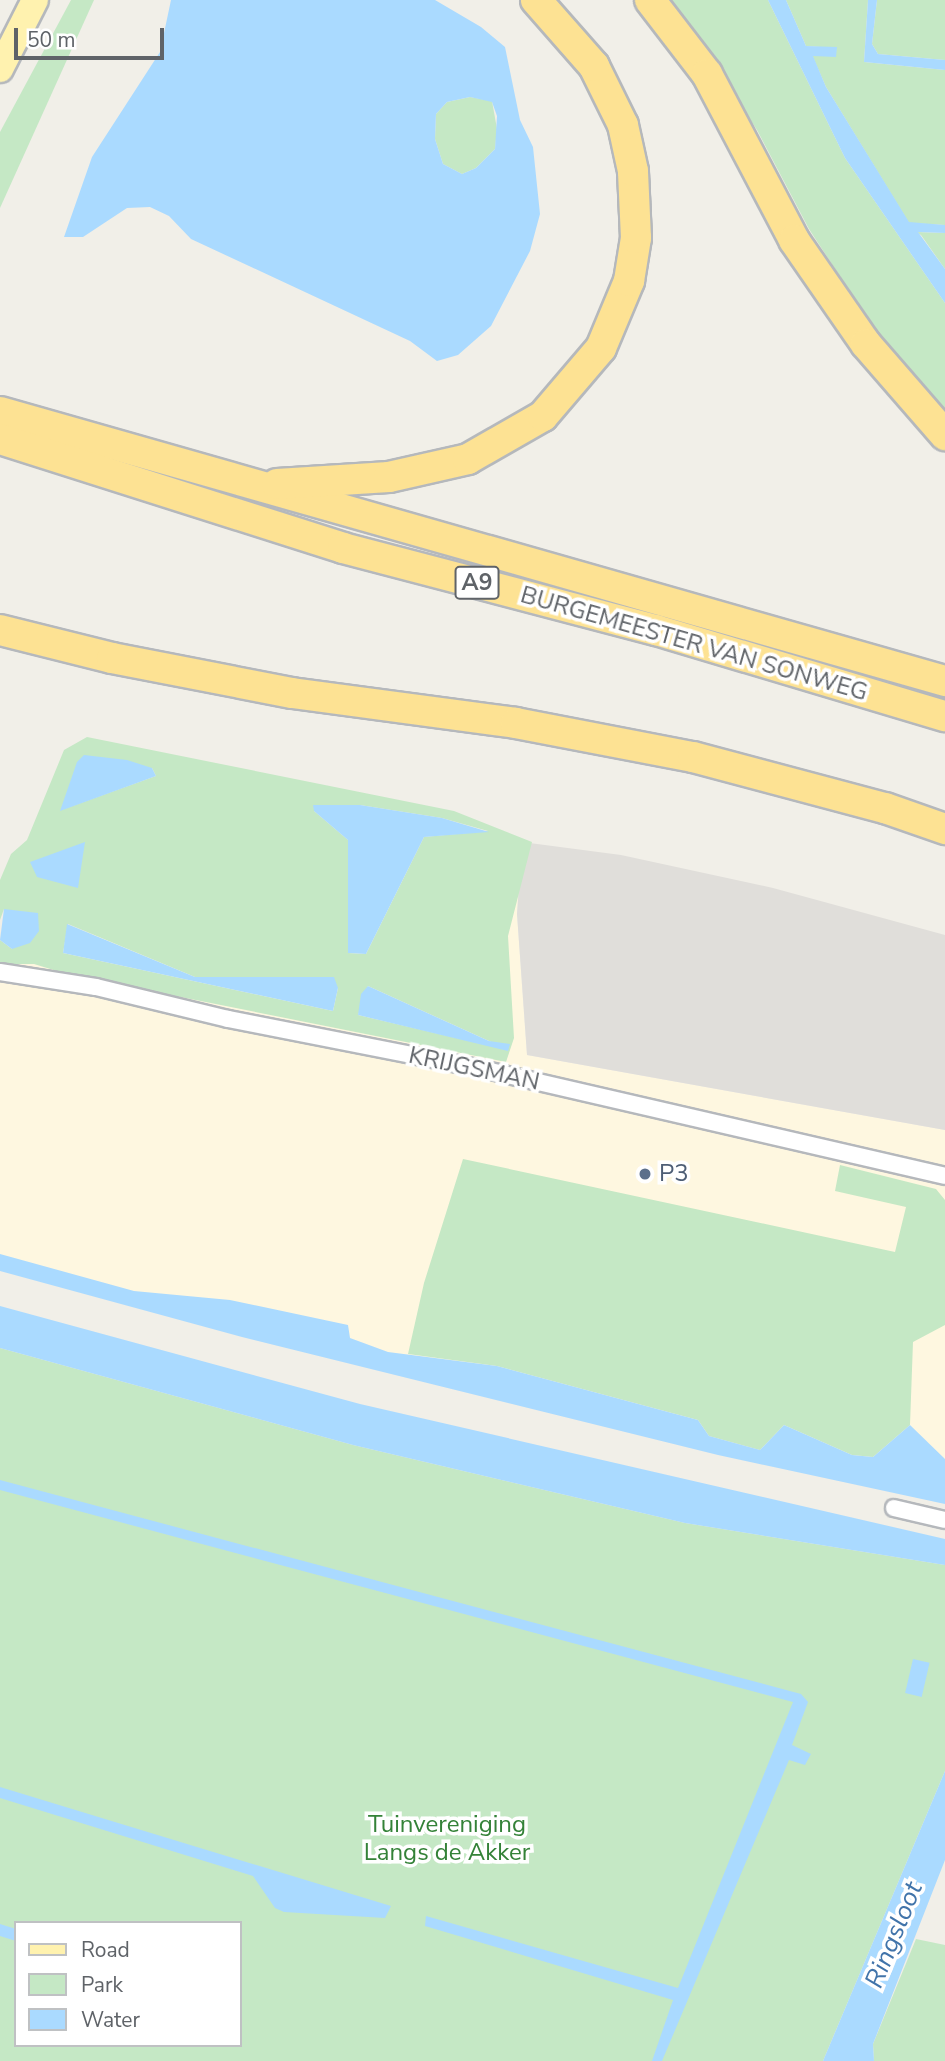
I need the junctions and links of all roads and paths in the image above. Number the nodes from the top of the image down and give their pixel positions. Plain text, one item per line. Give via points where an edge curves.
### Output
1 (35, 0) edge
2 (536, 0) edge
3 (650, 0) edge
4 (0, 69) edge
5 (8, 427) edge
6 (945, 435) edge
7 (260, 486) junction
8 (0, 630) edge
9 (945, 681) edge
10 (945, 716) edge
11 (945, 829) edge
12 (0, 972) edge
13 (945, 1176) edge
14 (894, 1508) dead end
15 (945, 1520) edge

1 - 4 main road
2 - 7 highway, A9 via 572,35 599,74 623,125 633,171 636,238 629,281 601,348 543,416 468,459 390,477
3 - 6 highway via 707,74 794,240 866,344
5 - 7 highway, BURGEMEESTER VAN SONWEG / A9
5 - 10 highway, BURGEMEESTER VAN SONWEG / A9 via 342,548 656,630
7 - 9 highway, BURGEMEESTER VAN SONWEG / A9
8 - 11 highway via 112,658 292,693 516,723 693,757 873,804
12 - 13 street, KRIJGSMAN via 96,987 228,1019 482,1069
14 - 15 street

